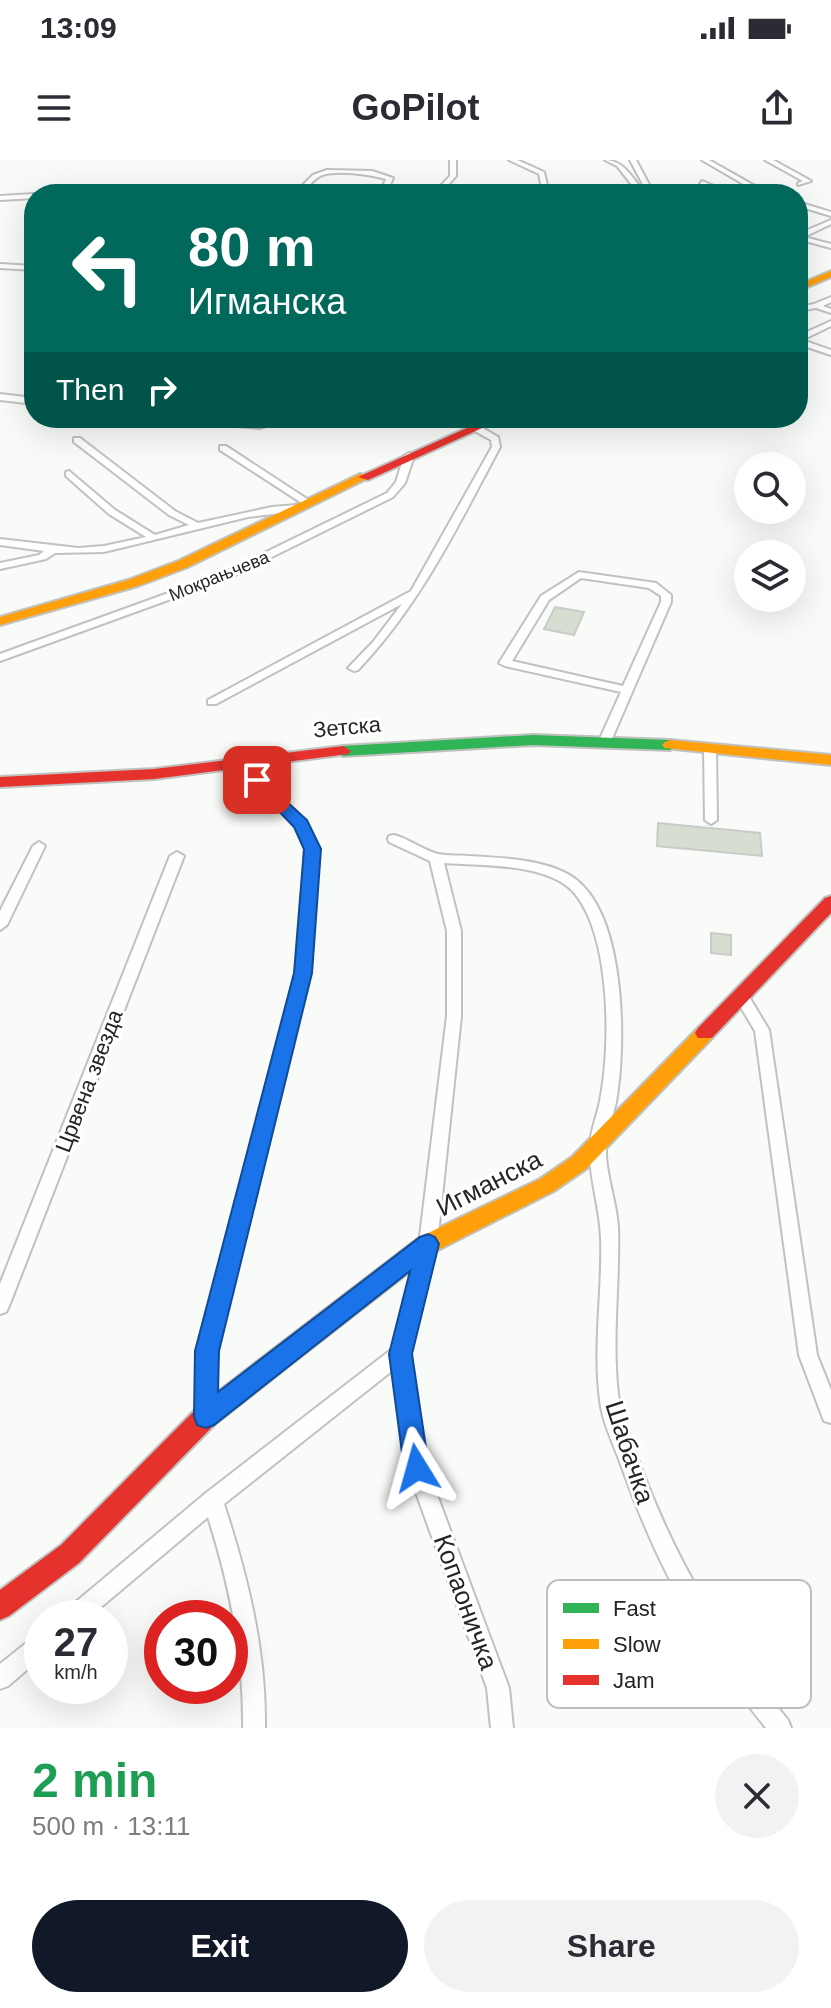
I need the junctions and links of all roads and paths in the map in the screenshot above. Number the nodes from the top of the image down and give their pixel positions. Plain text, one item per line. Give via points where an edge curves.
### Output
1 (453, 160) edge
2 (512, 160) edge
3 (608, 160) edge
4 (633, 160) edge
5 (705, 160) edge
6 (768, 160) edge
7 (309, 184) edge
8 (387, 184) edge
9 (445, 184) edge
10 (544, 184) edge
11 (634, 184) edge
12 (646, 184) edge
13 (746, 184) edge
14 (800, 184) dead end
15 (24, 197) edge
16 (0, 198) edge
17 (808, 207) edge
18 (831, 214) edge
19 (831, 222) edge
20 (808, 232) edge
21 (808, 240) edge
22 (831, 246) edge
23 (0, 266) edge
24 (24, 267) edge
25 (831, 274) edge
26 (808, 284) edge
27 (831, 299) edge
28 (816, 306) junction
29 (808, 307) edge
30 (831, 311) edge
31 (831, 323) edge
32 (808, 335) edge
33 (808, 344) edge
34 (831, 353) edge
35 (0, 397) edge
36 (24, 400) edge
37 (476, 428) joint
38 (77, 440) dead end
39 (223, 448) dead end
40 (409, 456) junction
41 (69, 474) dead end
42 (303, 506) junction
43 (194, 524) junction
44 (151, 536) junction
45 (0, 545) edge
46 (52, 550) junction
47 (0, 566) edge
48 (413, 594) junction
49 (0, 621) edge
50 (0, 658) edge
51 (354, 668) dead end
52 (627, 690) junction
53 (212, 702) dead end
54 (604, 743) junction
55 (710, 748) junction
56 (251, 760) junction
57 (831, 760) edge
58 (0, 782) edge
59 (711, 820) dead end
60 (394, 839) dead end
61 (39, 846) dead end
62 (177, 856) dead end
63 (436, 858) junction
64 (831, 902) edge
65 (0, 925) edge
66 (740, 994) junction
67 (598, 1140) junction
68 (428, 1244) junction
69 (0, 1306) edge
70 (400, 1354) junction
71 (831, 1414) edge
72 (206, 1416) junction
73 (213, 1500) junction
74 (683, 1580) edge
75 (94, 1600) edge
76 (0, 1607) edge
77 (24, 1658) edge
78 (0, 1678) edge
79 (763, 1708) edge
80 (254, 1728) edge
81 (502, 1728) edge
82 (780, 1728) edge

1 - 9 street via 453,176
2 - 10 street via 542,173
3 - 11 street
4 - 12 street
5 - 13 street
6 - 14 street via 808,181
7 - 8 street via 322,173 362,172 390,178
15 - 16 street
17 - 18 street
19 - 20 street
21 - 22 street
23 - 24 street
25 - 26 street
27 - 28 street
28 - 29 street
28 - 30 street
31 - 32 street
33 - 34 street
35 - 36 street
37 - 40 street, Мокрањчева
37 - 48 street via 495,439 496,447
38 - 43 street
39 - 42 street
40 - 42 street, Мокрањчева
40 - 50 street, Мокрањчева via 390,495 276,553
41 - 44 street via 112,512
42 - 43 street
42 - 49 street, Мокрањчева via 145,578
43 - 44 street
44 - 46 street via 105,549
45 - 46 street
46 - 47 street
48 - 51 street via 390,630
48 - 53 street
52 - 52 street via 666,602 666,595 652,585 579,575 545,598 505,663
52 - 54 street
54 - 55 street, Зетска
54 - 56 street, Зетска via 471,742
55 - 57 street, Зетска
55 - 59 street
56 - 58 street, Зетска via 154,774
56 - 72 street via 257,780 301,824 312,849 303,973 207,1351
60 - 63 street, Шабачка
61 - 65 street
62 - 69 street, Црвена звезда
63 - 67 street, Шабачка via 554,872 581,891 598,919 613,981 608,1100
63 - 68 street, Копаоничка via 454,931 454,1016
64 - 66 street, Игманска
66 - 67 street, Игманска
66 - 71 street via 762,1030 806,1342
67 - 68 street, Игманска via 579,1163 547,1185
67 - 74 street, Шабачка via 597,1167 609,1219 605,1337 611,1409 636,1483
68 - 70 street, Копаоничка
68 - 72 street, Игманска
70 - 73 street
70 - 81 street, Копаоничка via 417,1468 498,1688
72 - 76 street, Игманска via 70,1554
73 - 75 street
73 - 80 street via 242,1601 256,1684
77 - 78 street
79 - 82 street, Шабачка

